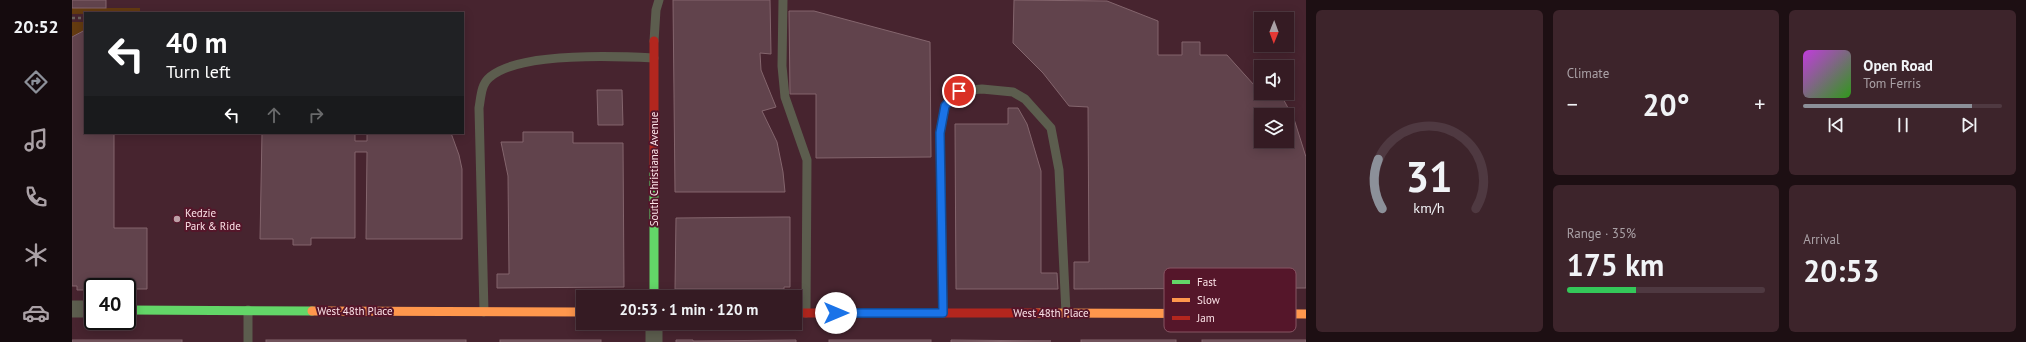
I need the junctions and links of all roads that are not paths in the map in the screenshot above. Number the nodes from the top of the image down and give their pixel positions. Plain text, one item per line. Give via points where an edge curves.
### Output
1 (659, 0) edge
2 (783, 0) edge
3 (654, 41) joint
4 (654, 58) junction
5 (654, 290) edge
6 (72, 309) edge
7 (84, 309) edge
8 (136, 310) edge
9 (248, 310) junction
10 (484, 312) junction
11 (576, 312) edge
12 (802, 313) edge
13 (806, 313) junction
14 (943, 313) junction
15 (1066, 313) junction
16 (1164, 313) edge
17 (1296, 314) edge
18 (1306, 314) edge
19 (654, 330) edge
20 (248, 342) edge
21 (654, 342) edge

1 - 3 lane
2 - 13 lane via 782,66 785,97 807,160
3 - 4 street, South Christiana Avenue
4 - 5 street, South Christiana Avenue
4 - 10 lane via 583,57 526,61 500,70 484,83 480,108
6 - 7 street
8 - 9 street, West 48th Place
9 - 10 street, West 48th Place
9 - 20 lane
10 - 11 street, West 48th Place
12 - 13 street, West 48th Place
13 - 14 street, West 48th Place
14 - 15 street, West 48th Place
14 - 15 lane via 940,133 945,106 959,91 982,89 1013,92 1025,99 1051,128 1059,170
15 - 16 street, West 48th Place
17 - 18 street, West 48th Place
19 - 21 street

